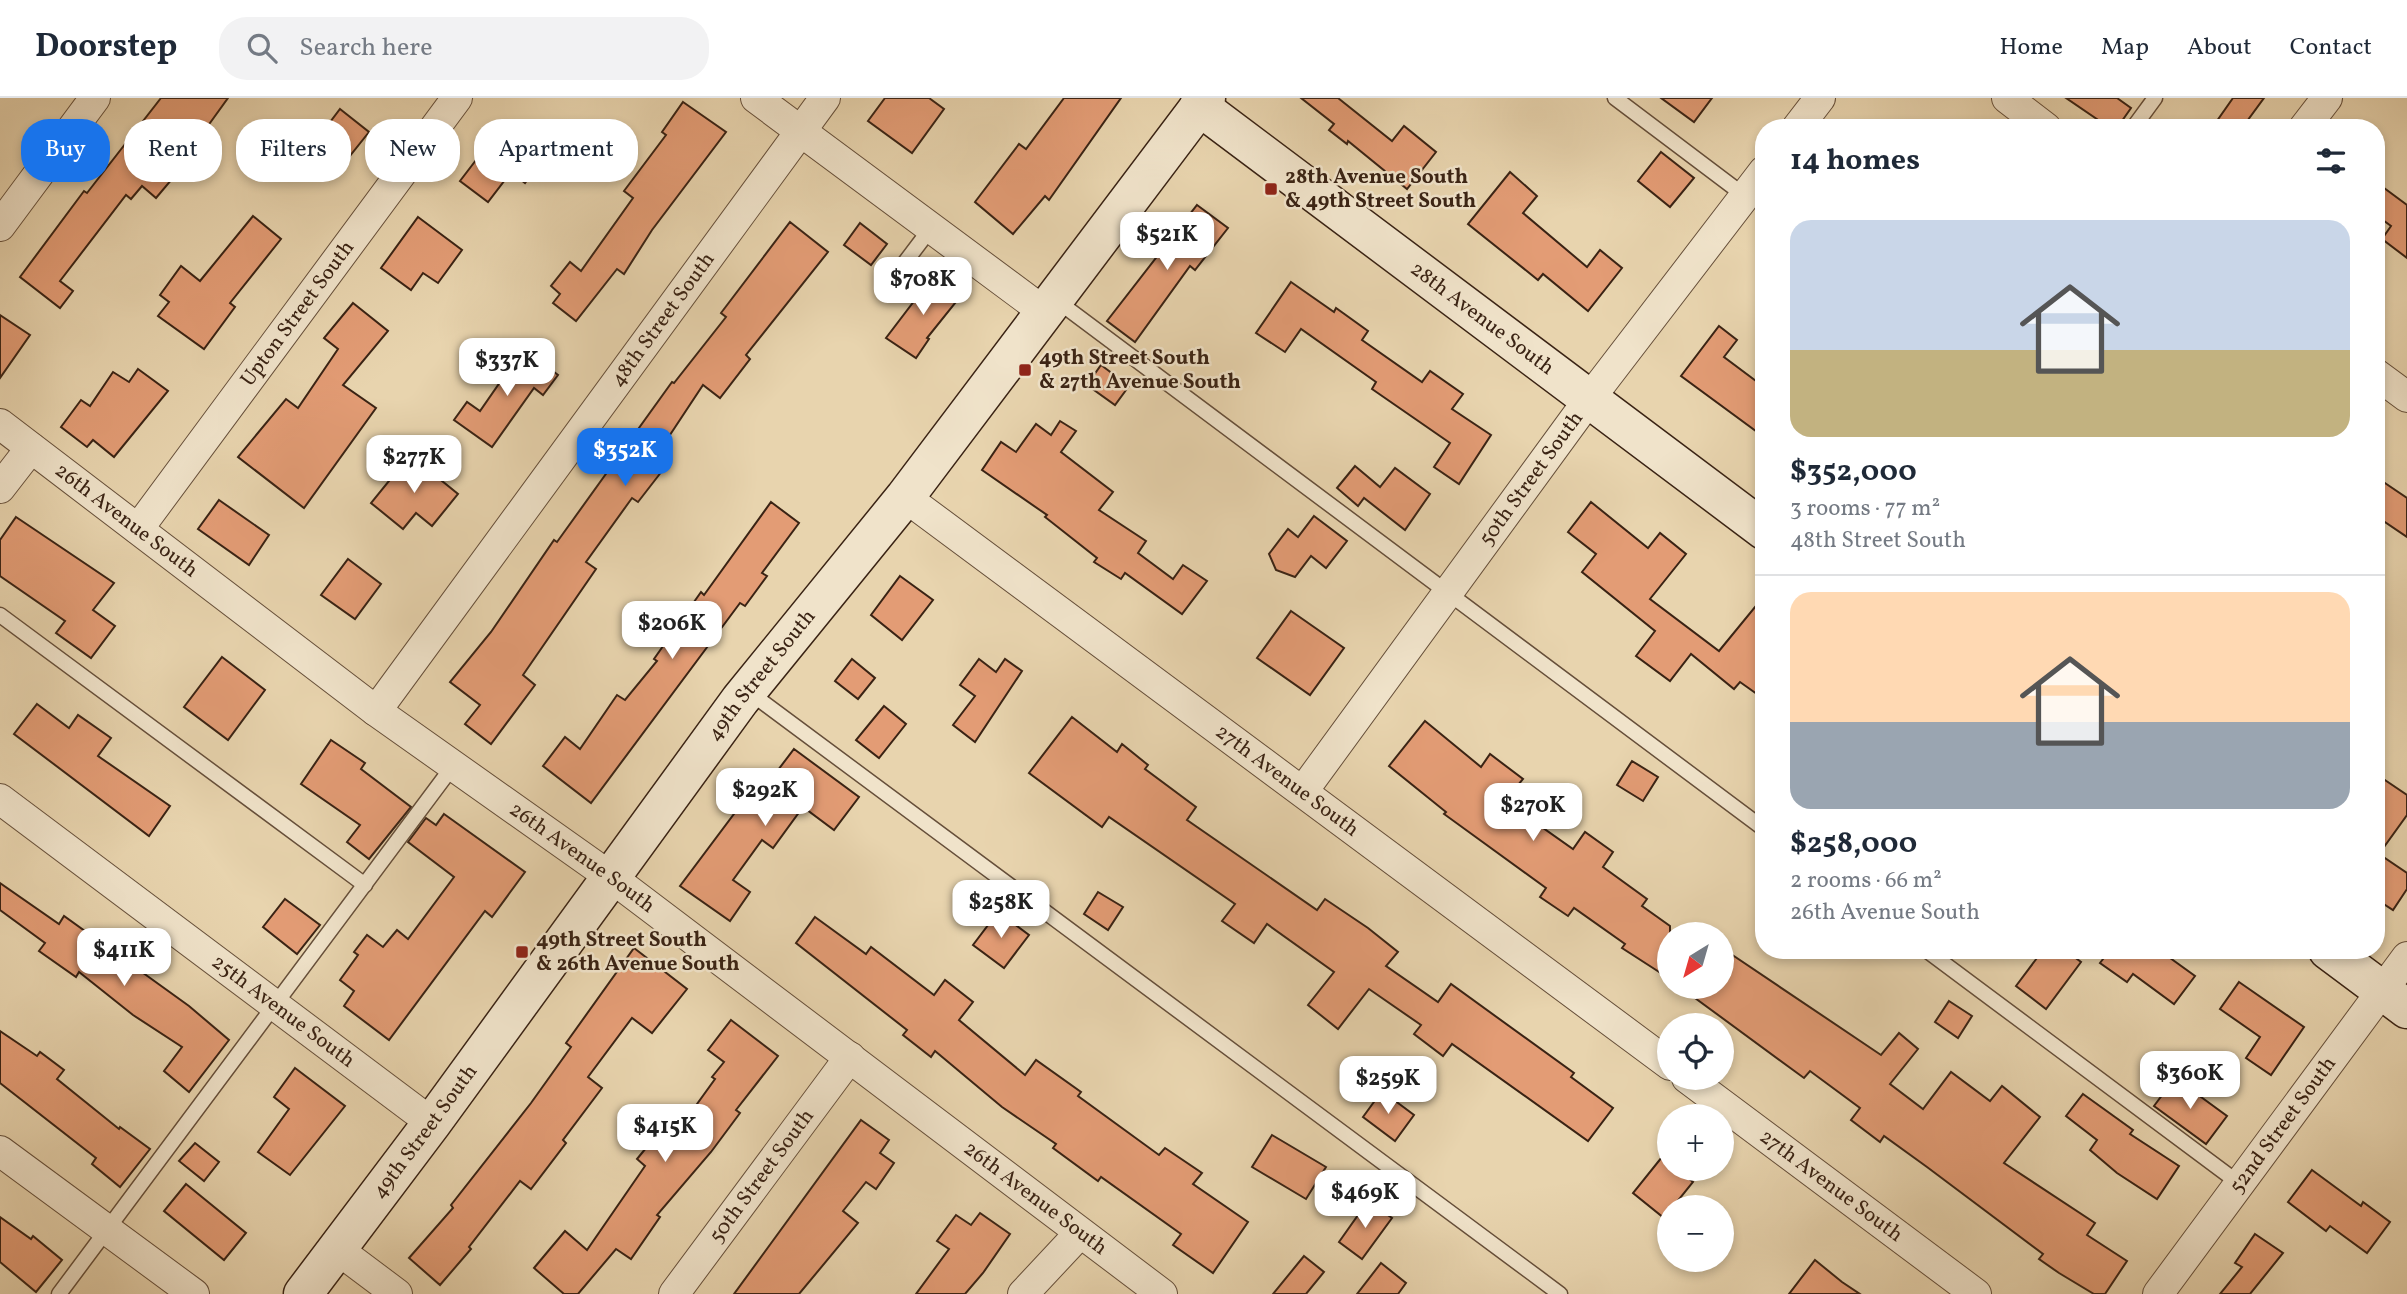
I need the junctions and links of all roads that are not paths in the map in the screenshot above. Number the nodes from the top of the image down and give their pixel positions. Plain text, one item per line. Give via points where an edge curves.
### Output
1 (95, 98) edge
2 (457, 98) edge
3 (757, 98) edge
4 (825, 98) edge
5 (1615, 98) edge
6 (1820, 98) edge
7 (2007, 98) edge
8 (2155, 98) edge
9 (2327, 98) edge
10 (1203, 102) edge
11 (1804, 119) edge
12 (2034, 119) edge
13 (2140, 119) edge
14 (2312, 119) edge
15 (800, 131) junction
16 (1755, 183) edge
17 (1745, 196) junction
18 (0, 226) edge
19 (931, 228) junction
20 (903, 265) dead end
21 (1048, 304) junction
22 (2385, 381) edge
23 (2407, 397) edge
24 (1590, 398) junction
25 (0, 424) edge
26 (31, 448) junction
27 (0, 488) edge
28 (905, 497) junction
29 (1755, 523) edge
30 (138, 529) junction
31 (1448, 593) junction
32 (0, 615) edge
33 (747, 691) junction
34 (376, 711) junction
35 (453, 766) junction
36 (1303, 791) junction
37 (0, 799) edge
38 (1755, 822) edge
39 (612, 878) junction
40 (365, 885) junction
41 (2407, 957) edge
42 (1938, 959) edge
43 (2340, 959) edge
44 (2395, 999) edge
45 (276, 1006) junction
46 (1657, 1055) edge
47 (850, 1057) junction
48 (1703, 1090) edge
49 (432, 1123) junction
50 (0, 1151) edge
51 (2239, 1184) junction
52 (106, 1229) junction
53 (1080, 1233) junction
54 (337, 1249) junction
55 (59, 1294) edge
56 (194, 1294) edge
57 (303, 1294) edge
58 (397, 1294) edge
59 (674, 1294) edge
60 (1023, 1294) edge
61 (1162, 1294) edge
62 (1560, 1294) edge
63 (1976, 1294) edge
64 (2158, 1294) edge

1 - 18 street
2 - 30 street, Upton Street South
3 - 15 street
4 - 15 street, 48th Street South
5 - 17 lane
6 - 11 street
7 - 12 street
8 - 13 lane
9 - 14 street
10 - 21 street, 49th Street South
10 - 24 street, 28th Avenue South
15 - 19 street
15 - 34 street, 48th Street South
16 - 17 street, 50th Street South
17 - 24 street, 50th Street South
19 - 20 lane
19 - 21 street
21 - 28 street, 49th Street South
21 - 31 lane
22 - 23 street
24 - 29 street, 28th Avenue South
24 - 31 street, 50th Street South
25 - 26 street, 26th Avenue South
26 - 27 street
26 - 30 street, 26th Avenue South
28 - 33 street, 49th Street South
28 - 36 street, 27th Avenue South
30 - 34 street, 26th Avenue South
31 - 36 street, 50th Street South
31 - 38 lane
32 - 40 lane
33 - 39 street, 49th Street South
33 - 62 lane
34 - 35 street, 26th Avenue South
35 - 39 street, 26th Avenue South
35 - 40 lane
36 - 46 street, 27th Avenue South
37 - 45 street, 25th Avenue South
39 - 47 street, 26th Avenue South
39 - 49 street, 49th Street South
40 - 45 lane
41 - 44 street, 52nd Street South
42 - 51 lane
43 - 44 street
44 - 51 street, 52nd Street South
45 - 49 street, 25th Avenue South
45 - 52 lane
47 - 53 street, 26th Avenue South
47 - 59 street, 50th Street South
48 - 63 street, 27th Avenue South
49 - 54 street, 49th Street South
50 - 52 street
51 - 64 street, 52nd Street South
52 - 55 lane
52 - 56 street
53 - 60 street
53 - 61 street, 26th Avenue South
54 - 57 street, 49th Street South
54 - 58 street

